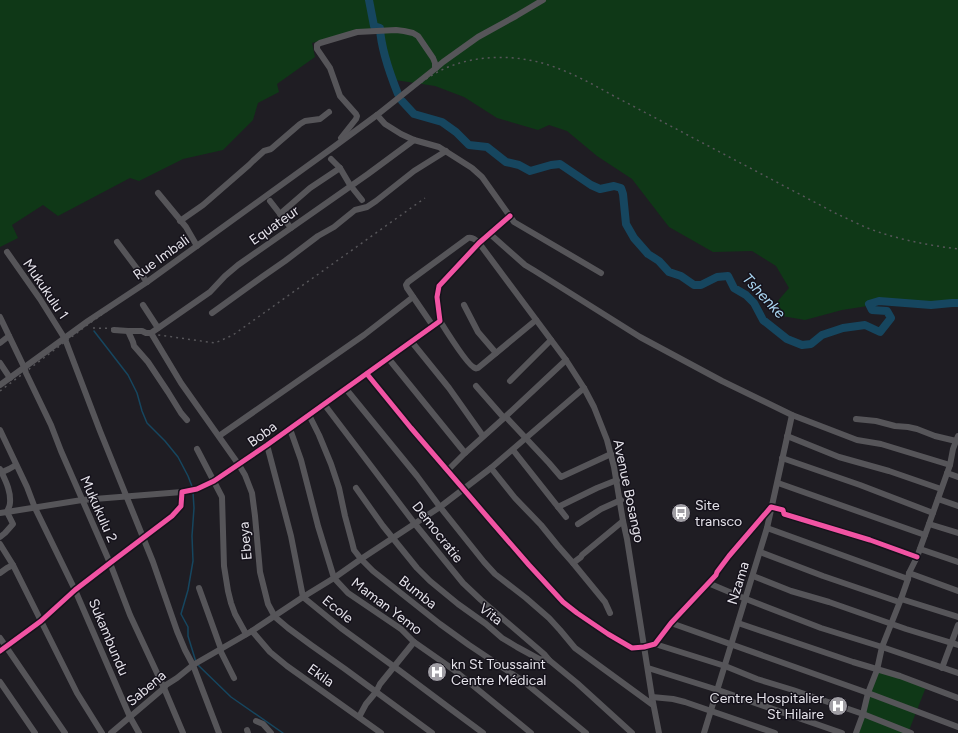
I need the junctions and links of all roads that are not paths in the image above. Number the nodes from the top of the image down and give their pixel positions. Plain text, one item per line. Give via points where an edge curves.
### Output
1 (543, 0) edge
2 (436, 68) junction
3 (329, 112) dead end
4 (377, 115) junction
5 (414, 140) junction
6 (335, 146) junction
7 (446, 151) junction
8 (331, 159) dead end
9 (340, 168) junction
10 (350, 186) junction
11 (158, 193) dead end
12 (362, 200) dead end
13 (270, 201) dead end
14 (280, 214) junction
15 (510, 216) junction
16 (180, 221) junction
17 (291, 228) junction
18 (490, 234) junction
19 (117, 242) dead end
20 (479, 243) junction
21 (197, 246) junction
22 (7, 252) dead end
23 (601, 273) dead end
24 (147, 282) junction
25 (413, 297) junction
26 (143, 305) dead end
27 (464, 305) dead end
28 (212, 314) dead end
29 (0, 317) edge
30 (536, 320) junction
31 (440, 321) junction
32 (433, 326) junction
33 (158, 328) junction
34 (114, 330) dead end
35 (128, 331) junction
36 (151, 333) junction
37 (9, 336) junction
38 (65, 339) junction
39 (551, 340) junction
40 (412, 342) junction
41 (0, 343) edge
42 (496, 353) junction
43 (388, 358) junction
44 (566, 360) junction
45 (0, 363) edge
46 (24, 367) junction
47 (366, 374) junction
48 (10, 378) junction
49 (510, 381) dead end
50 (0, 385) edge
51 (476, 386) dead end
52 (584, 388) junction
53 (346, 389) junction
54 (324, 404) junction
55 (309, 415) junction
56 (792, 415) junction
57 (505, 417) junction
58 (856, 419) dead end
59 (187, 420) dead end
60 (290, 428) junction
61 (0, 430) edge
62 (219, 436) junction
63 (483, 436) junction
64 (787, 436) junction
65 (526, 438) junction
66 (957, 438) edge
67 (267, 445) junction
68 (197, 449) dead end
69 (513, 450) junction
70 (956, 450) edge
71 (465, 452) junction
72 (611, 454) junction
73 (782, 458) junction
74 (16, 465) junction
75 (239, 465) junction
76 (950, 465) junction
77 (491, 468) junction
78 (448, 470) junction
79 (0, 471) edge
80 (947, 474) junction
81 (958, 477) edge
82 (617, 480) junction
83 (214, 481) junction
84 (778, 482) junction
85 (356, 488) dead end
86 (942, 489) junction
87 (464, 490) junction
88 (182, 492) junction
89 (126, 497) junction
90 (938, 499) junction
91 (82, 500) junction
92 (620, 500) junction
93 (958, 506) edge
94 (440, 507) junction
95 (558, 507) junction
96 (771, 507) junction
97 (35, 508) junction
98 (8, 512) junction
99 (0, 513) edge
100 (933, 513) junction
101 (566, 517) dead end
102 (623, 521) junction
103 (415, 524) junction
104 (578, 524) dead end
105 (929, 524) junction
106 (767, 528) junction
107 (958, 533) edge
108 (925, 535) junction
109 (0, 537) edge
110 (143, 537) junction
111 (393, 538) junction
112 (0, 544) edge
113 (920, 549) junction
114 (760, 552) junction
115 (917, 557) junction
116 (361, 559) junction
117 (958, 562) edge
118 (110, 563) junction
119 (573, 563) junction
120 (13, 565) junction
121 (0, 573) edge
122 (753, 576) junction
123 (908, 576) junction
124 (334, 578) junction
125 (708, 583) junction
126 (199, 588) dead end
127 (75, 590) junction
128 (958, 591) edge
129 (303, 597) junction
130 (746, 599) junction
131 (900, 601) junction
132 (610, 612) dead end
133 (275, 616) junction
134 (958, 617) edge
135 (41, 621) junction
136 (671, 623) junction
137 (738, 623) junction
138 (891, 624) junction
139 (958, 625) edge
140 (252, 631) junction
141 (246, 634) junction
142 (0, 638) edge
143 (414, 642) junction
144 (951, 643) junction
145 (655, 644) junction
146 (732, 645) junction
147 (958, 645) edge
148 (6, 647) junction
149 (644, 647) junction
150 (882, 647) junction
151 (220, 649) junction
152 (0, 651) edge
153 (549, 660) junction
154 (195, 663) junction
155 (394, 666) junction
156 (725, 666) junction
157 (648, 668) junction
158 (942, 668) junction
159 (877, 670) junction
160 (958, 674) edge
161 (234, 678) dead end
162 (0, 682) edge
163 (164, 688) junction
164 (718, 690) junction
165 (376, 692) junction
166 (868, 694) junction
167 (652, 697) junction
168 (958, 698) edge
169 (654, 705) junction
170 (712, 711) junction
171 (863, 714) junction
172 (130, 717) junction
173 (359, 717) junction
174 (256, 721) dead end
175 (958, 727) edge
176 (35, 733) edge
177 (64, 733) edge
178 (102, 733) edge
179 (111, 733) edge
180 (140, 733) edge
181 (183, 733) edge
182 (219, 733) edge
183 (271, 733) edge
184 (381, 733) edge
185 (432, 733) edge
186 (483, 733) edge
187 (531, 733) edge
188 (586, 733) edge
189 (632, 733) edge
190 (659, 733) edge
191 (704, 733) edge
192 (775, 733) edge
193 (842, 733) edge
194 (856, 733) edge
195 (911, 733) edge

1 - 2 street, Rue Imbali via 478,37
2 - 4 street, Rue Imbali
2 - 6 street via 418,36 400,30 357,32 324,41 316,46 330,68 340,96 357,116
3 - 16 street via 320,119 300,124 271,149 264,151 203,205
4 - 5 street via 385,124
4 - 6 street, Rue Imbali
5 - 7 street
5 - 10 street, Equateur
6 - 21 street, Rue Imbali
7 - 15 street via 482,177
7 - 28 street via 414,171 367,207 355,210
8 - 9 street
9 - 10 street
9 - 14 street via 310,188
10 - 12 street
10 - 17 street, Equateur
11 - 16 street
13 - 14 street
14 - 17 street
15 - 18 street
15 - 23 street via 514,222
16 - 21 street
17 - 33 street, Equateur via 238,265 210,292
18 - 20 street
18 - 56 street via 525,265 640,337
19 - 24 street
20 - 25 street via 468,238 408,282 407,288
20 - 30 street, Avenue Bosango
20 - 31 street via 439,286 437,298
21 - 24 street, Rue Imbali
22 - 38 street, Mukukulu 1
24 - 38 street, Rue Imbali
25 - 32 street
25 - 62 street via 364,335
26 - 33 street
27 - 42 street via 478,332
29 - 37 street, Mukukulu 2
30 - 39 street, Avenue Bosango
30 - 42 street
31 - 32 street, Boba
31 - 42 street via 473,367 478,368
32 - 40 street, Boba
33 - 36 street, Equateur
34 - 35 street
35 - 36 street
35 - 59 street via 134,346 148,362
36 - 62 street, Ebeya via 181,383
37 - 41 street
37 - 46 street, Mukukulu 2
38 - 46 street, Rue Imbali
38 - 89 street, Mukukulu 1
39 - 44 street, Avenue Bosango
39 - 49 street
40 - 43 street, Boba
40 - 63 street
43 - 47 street, Boba
43 - 71 street
44 - 52 street, Avenue Bosango
44 - 57 street
45 - 48 street
46 - 48 street, Rue Imbali
46 - 91 street, Mukukulu 2
47 - 53 street, Boba
47 - 78 street
48 - 50 street, Rue Imbali
51 - 57 street
52 - 65 street, Sabena
52 - 72 street, Avenue Bosango via 594,407
53 - 54 street, Boba
53 - 94 street
54 - 55 street, Boba
54 - 103 street, Democratie
55 - 60 street, Boba
55 - 116 street, Bumba via 331,464 354,550
56 - 64 street, Nzama
56 - 76 street via 857,440 881,444
57 - 63 street
57 - 65 street
58 - 66 street via 908,427 935,436
60 - 67 street, Boba
60 - 124 street, Maman Yemo
61 - 74 street, Sukambundu
62 - 75 street, Ebeya
63 - 71 street
64 - 73 street, Nzama
64 - 86 street via 839,457
65 - 69 street, Sabena
65 - 72 street via 561,477
66 - 70 street
67 - 75 street, Boba
67 - 129 street, Ecole via 291,536
68 - 83 street
69 - 77 street, Sabena
69 - 95 street
70 - 76 street
71 - 78 street
72 - 82 street, Avenue Bosango
73 - 84 street, Nzama
73 - 100 street
74 - 79 street
74 - 97 street, Sukambundu
75 - 83 street, Boba
75 - 133 street, Ebeya via 252,493 260,572 268,604
76 - 80 street
77 - 87 street, Sabena
77 - 119 street
78 - 87 street
79 - 98 street via 9,491
80 - 81 street
80 - 86 street
82 - 92 street, Avenue Bosango
82 - 95 street
83 - 88 street, Boba via 197,489
83 - 141 street via 222,497 224,566 228,591 235,614
84 - 96 street, Nzama
84 - 108 street
85 - 111 street, Vita
86 - 90 street
87 - 94 street, Sabena
87 - 149 street via 570,608 632,648
88 - 89 street, Boba
88 - 110 street via 181,506 177,511
89 - 91 street, Boba
89 - 110 street, Mukukulu 1
90 - 93 street
90 - 100 street
91 - 97 street, Boba
91 - 118 street, Mukukulu 2
92 - 102 street, Avenue Bosango
92 - 104 street
94 - 103 street, Sabena
94 - 169 street via 495,574 549,618 575,648
95 - 101 street
96 - 106 street, Nzama
96 - 115 street via 784,510 784,514
96 - 125 street
97 - 98 street, Boba
97 - 127 street, Sukambundu
98 - 99 street, Boba
98 - 109 street via 13,524
100 - 105 street
102 - 119 street
102 - 149 street, Avenue Bosango
103 - 111 street, Sabena
103 - 153 street, Democratie via 463,583
105 - 107 street
105 - 108 street
106 - 114 street, Nzama
106 - 123 street
108 - 113 street
110 - 118 street
110 - 154 street, Mukukulu 1 via 177,631 185,650
111 - 116 street, Sabena
111 - 153 street, Vita via 424,576 458,604 502,638 539,659
112 - 120 street
113 - 115 street
113 - 117 street
114 - 122 street, Nzama
114 - 131 street
115 - 123 street
116 - 124 street, Sabena
116 - 188 street, Bumba via 440,624 523,681
118 - 127 street
118 - 163 street, Mukukulu 2 via 130,615
119 - 132 street via 605,602
120 - 121 street
120 - 135 street
122 - 130 street, Nzama
122 - 138 street
123 - 128 street
123 - 131 street
124 - 129 street, Sabena
124 - 143 street, Maman Yemo via 348,593 401,629
125 - 130 street
125 - 136 street
126 - 151 street
127 - 135 street
127 - 172 street, Sukambundu
129 - 133 street, Sabena
129 - 155 street, Ecole
130 - 137 street, Nzama
130 - 150 street via 821,628
131 - 134 street
131 - 138 street
133 - 140 street, Sabena
133 - 165 street, Ebeya
135 - 148 street
135 - 178 street via 76,693
136 - 145 street
136 - 146 street
137 - 146 street, Nzama
137 - 159 street
138 - 144 street
138 - 150 street
139 - 144 street
140 - 141 street, Sabena
140 - 173 street, Ekila via 270,652 287,666
141 - 151 street, Sabena
142 - 148 street
143 - 155 street
143 - 187 street, Maman Yemo via 454,670
144 - 147 street
144 - 158 street
145 - 149 street
145 - 156 street
146 - 156 street, Nzama
146 - 166 street
148 - 152 street
148 - 177 street
149 - 157 street, Avenue Bosango
150 - 158 street
150 - 159 street
151 - 154 street, Sabena
151 - 161 street
153 - 189 street, Vita
154 - 163 street, Sabena
154 - 182 street, Mukukulu 1
155 - 165 street
155 - 186 street, Ecole
156 - 164 street, Nzama
156 - 171 street
157 - 164 street
157 - 167 street, Avenue Bosango
158 - 160 street
159 - 166 street
159 - 168 street
162 - 176 street
163 - 172 street, Sabena
163 - 181 street, Mukukulu 2
164 - 170 street, Nzama
164 - 193 street
165 - 173 street
165 - 185 street, Ebeya
166 - 171 street
166 - 175 street
167 - 169 street, Avenue Bosango
167 - 170 street via 673,699
169 - 190 street, Avenue Bosango
170 - 191 street, Nzama
170 - 192 street
171 - 194 street
171 - 195 street
172 - 179 street, Sabena
172 - 180 street, Sukambundu
173 - 184 street, Ekila
174 - 183 street via 263,724

